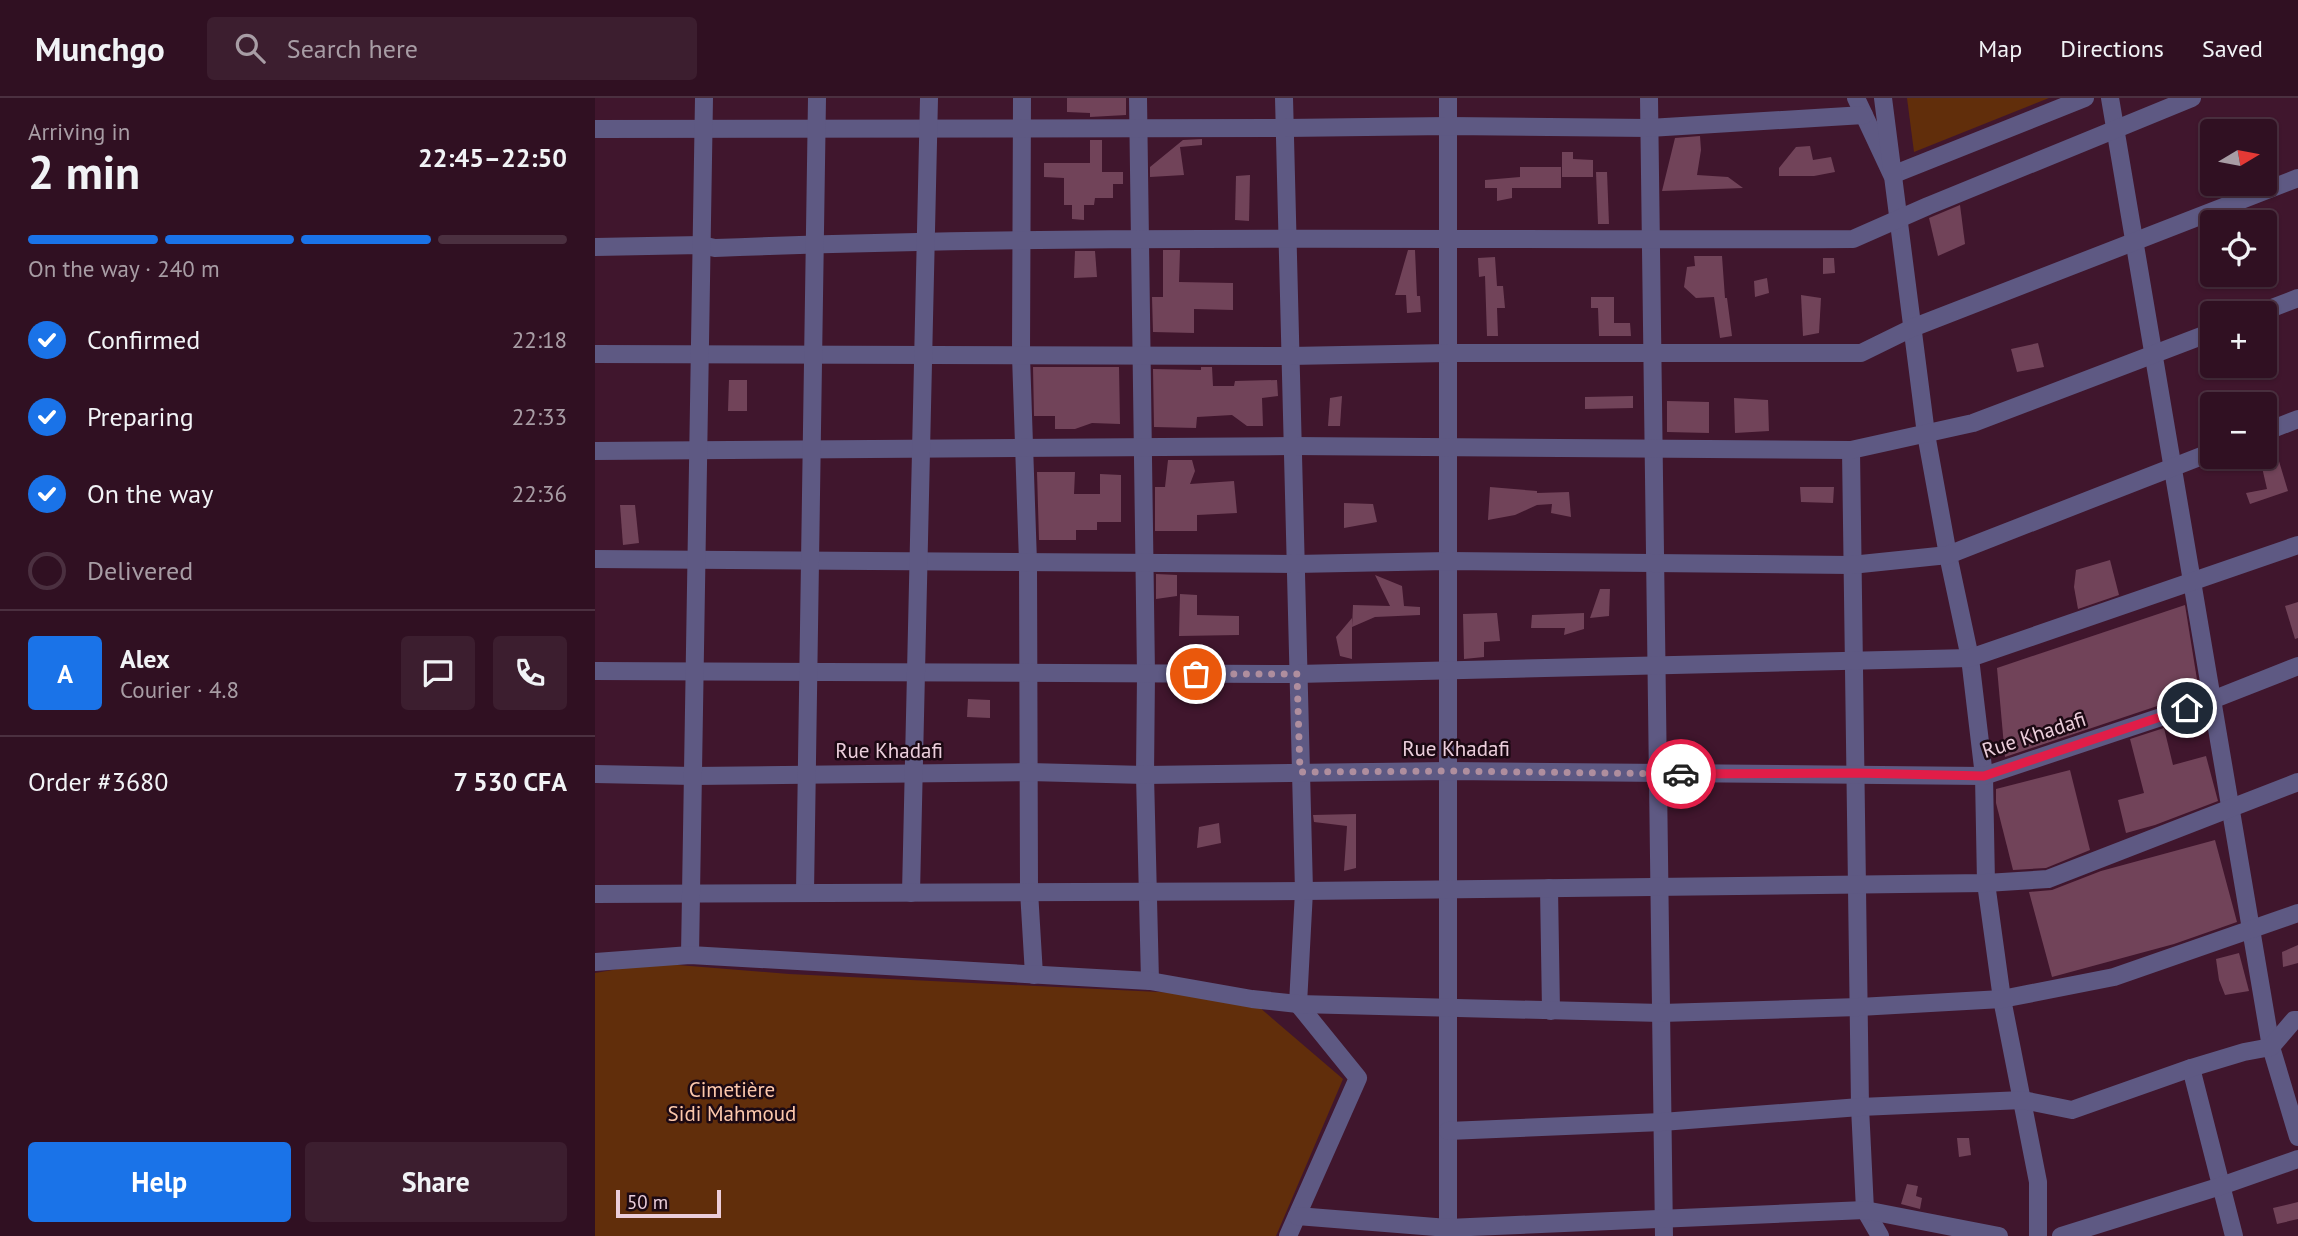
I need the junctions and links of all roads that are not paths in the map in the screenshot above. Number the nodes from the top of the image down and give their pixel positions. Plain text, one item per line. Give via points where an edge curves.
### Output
1 (704, 98) edge
2 (817, 98) edge
3 (929, 98) edge
4 (1022, 98) edge
5 (1138, 98) edge
6 (1285, 98) edge
7 (1448, 98) edge
8 (1649, 98) edge
9 (1856, 98) edge
10 (1883, 98) edge
11 (2085, 98) edge
12 (2109, 98) edge
13 (2192, 98) edge
14 (1864, 115) junction
15 (1448, 126) junction
16 (817, 128) junction
17 (929, 128) junction
18 (1022, 128) junction
19 (1138, 128) junction
20 (1285, 128) junction
21 (1649, 128) junction
22 (595, 129) edge
23 (703, 129) junction
24 (2116, 129) junction
25 (1892, 175) junction
26 (2298, 178) edge
27 (1897, 219) junction
28 (1448, 238) junction
29 (1288, 239) junction
30 (1650, 240) junction
31 (1140, 241) junction
32 (1021, 242) junction
33 (2135, 242) junction
34 (926, 243) junction
35 (815, 244) junction
36 (701, 245) junction
37 (595, 247) edge
38 (2298, 298) edge
39 (2277, 306) edge
40 (1912, 328) junction
41 (2200, 336) edge
42 (1652, 352) junction
43 (1448, 353) junction
44 (595, 354) edge
45 (2154, 354) junction
46 (700, 355) junction
47 (813, 355) junction
48 (923, 355) junction
49 (1021, 356) junction
50 (1141, 356) junction
51 (1290, 356) junction
52 (2298, 419) edge
53 (2277, 427) edge
54 (1926, 434) junction
55 (1292, 446) junction
56 (1142, 447) junction
57 (1023, 448) junction
58 (1448, 448) junction
59 (921, 449) junction
60 (1653, 449) junction
61 (812, 450) junction
62 (1851, 450) junction
63 (595, 451) edge
64 (698, 451) junction
65 (2200, 457) edge
66 (2173, 467) junction
67 (2298, 545) edge
68 (1948, 555) junction
69 (595, 559) edge
70 (697, 559) junction
71 (810, 559) junction
72 (918, 561) junction
73 (1448, 561) junction
74 (1028, 562) junction
75 (1144, 563) junction
76 (1295, 564) junction
77 (1654, 564) junction
78 (1851, 565) junction
79 (2193, 582) junction
80 (1970, 658) junction
81 (1854, 660) junction
82 (1656, 665) junction
83 (2298, 666) edge
84 (1448, 669) junction
85 (595, 671) edge
86 (809, 671) junction
87 (916, 672) junction
88 (695, 673) junction
89 (1028, 674) junction
90 (1146, 674) junction
91 (1297, 674) junction
92 (2213, 700) junction
93 (1448, 771) junction
94 (1029, 772) junction
95 (1300, 772) junction
96 (1856, 773) junction
97 (595, 774) edge
98 (807, 774) junction
99 (913, 774) junction
100 (1145, 775) junction
101 (1657, 775) junction
102 (693, 776) junction
103 (1984, 776) junction
104 (2298, 782) edge
105 (2231, 807) junction
106 (1986, 883) junction
107 (1857, 884) junction
108 (1659, 886) junction
109 (1549, 888) junction
110 (1448, 889) junction
111 (1029, 891) junction
112 (1304, 891) junction
113 (911, 892) junction
114 (1149, 892) junction
115 (805, 893) junction
116 (595, 894) edge
117 (691, 894) junction
118 (2298, 913) edge
119 (2251, 930) junction
120 (690, 955) junction
121 (595, 962) edge
122 (1034, 975) junction
123 (1150, 981) junction
124 (2002, 999) junction
125 (1298, 1004) junction
126 (1859, 1007) junction
127 (1448, 1008) junction
128 (1551, 1011) junction
129 (1661, 1013) junction
130 (2298, 1020) edge
131 (2271, 1047) junction
132 (2190, 1068) junction
133 (2023, 1100) junction
134 (1860, 1107) junction
135 (1662, 1122) junction
136 (1448, 1131) junction
137 (2298, 1137) edge
138 (2298, 1159) edge
139 (2221, 1186) junction
140 (1865, 1210) junction
141 (1297, 1216) junction
142 (1664, 1228) edge
143 (1449, 1232) edge
144 (1288, 1236) edge
145 (1880, 1236) edge
146 (1999, 1236) edge
147 (2038, 1236) edge
148 (2061, 1236) edge
149 (2234, 1236) edge

1 - 23 street
2 - 16 street
3 - 17 street
4 - 18 street
5 - 19 street
6 - 20 street
7 - 15 street
8 - 21 street
9 - 14 street
10 - 25 street
11 - 25 street
12 - 24 street
13 - 24 street
14 - 21 street
14 - 25 street
15 - 20 street
15 - 21 street
15 - 28 street
16 - 17 street
16 - 23 street
16 - 35 street
17 - 18 street
17 - 34 street
18 - 19 street
18 - 32 street
19 - 20 street
19 - 31 street
20 - 29 street
21 - 30 street
22 - 23 street
23 - 36 street
24 - 27 street
24 - 33 street
25 - 27 street
26 - 33 street
27 - 30 street via 1853,240
27 - 40 street
28 - 29 street
28 - 30 street
28 - 43 street
29 - 31 street
29 - 51 street
30 - 42 street
31 - 32 street
31 - 50 street
32 - 34 street
32 - 49 street
33 - 40 street
33 - 45 street
34 - 35 street
34 - 48 street
35 - 36 street
35 - 47 street
36 - 37 street
36 - 46 street
38 - 39 street
40 - 42 street via 1861,353
40 - 54 street
41 - 45 street
42 - 43 street
42 - 60 street
43 - 51 street
43 - 58 street
44 - 46 street
45 - 54 street via 1973,423
45 - 66 street
46 - 47 street
46 - 64 street
47 - 48 street
47 - 61 street
48 - 49 street
48 - 59 street
49 - 50 street
49 - 57 street
50 - 51 street
50 - 56 street
51 - 55 street
52 - 53 street
54 - 62 street
54 - 68 street
55 - 56 street
55 - 58 street
55 - 76 street
56 - 57 street
56 - 75 street
57 - 59 street
57 - 74 street
58 - 60 street
58 - 73 street
59 - 61 street
59 - 72 street
60 - 62 street
60 - 77 street
61 - 64 street
61 - 71 street
62 - 78 street
63 - 64 street
64 - 70 street
65 - 66 street
66 - 68 street
66 - 79 street
67 - 79 street
68 - 78 street
68 - 80 street
69 - 70 street
70 - 71 street
70 - 88 street
71 - 72 street
71 - 86 street
72 - 74 street
72 - 87 street
73 - 76 street
73 - 77 street
73 - 84 street
74 - 75 street
74 - 89 street
75 - 76 street
75 - 90 street
76 - 91 street
77 - 78 street
77 - 82 street
78 - 81 street
79 - 80 street
79 - 92 street
80 - 81 street
80 - 103 street
81 - 82 street
81 - 96 street
82 - 84 street
82 - 101 street
83 - 92 street, Rue Khadafi
84 - 91 street
84 - 93 street
85 - 88 street
86 - 87 street
86 - 88 street
86 - 98 street
87 - 89 street
87 - 99 street
88 - 102 street
89 - 90 street
89 - 94 street
90 - 91 street
90 - 100 street
91 - 95 street
92 - 103 street, Rue Khadafi
92 - 105 street
93 - 95 street, Rue Khadafi
93 - 101 street, Rue Khadafi
93 - 110 street
94 - 99 street, Rue Khadafi
94 - 100 street, Rue Khadafi
94 - 111 street
95 - 100 street, Rue Khadafi
95 - 112 street
96 - 101 street, Rue Khadafi
96 - 103 street, Rue Khadafi
96 - 107 street
97 - 102 street, Rue Khadafi
98 - 99 street, Rue Khadafi
98 - 102 street, Rue Khadafi
98 - 115 street
99 - 113 street
100 - 114 street
101 - 108 street
102 - 117 street
103 - 106 street
104 - 105 street
105 - 106 street via 2048,879
105 - 119 street
106 - 107 street
106 - 124 street
107 - 108 street
107 - 126 street
108 - 109 street
108 - 129 street
109 - 110 street
109 - 128 street
110 - 112 street
110 - 127 street
111 - 113 street
111 - 114 street
111 - 122 street
112 - 114 street
112 - 125 street
113 - 115 street
114 - 123 street
115 - 117 street
116 - 117 street
117 - 120 street
118 - 119 street
119 - 124 street via 2114,977
119 - 131 street
120 - 121 street
120 - 122 street
122 - 123 street
123 - 125 street
124 - 126 street
124 - 133 street
125 - 127 street
125 - 141 street via 1358,1078
126 - 129 street
126 - 134 street
127 - 128 street
127 - 136 street
128 - 129 street
129 - 135 street
130 - 131 street
131 - 132 street
131 - 137 street
132 - 133 street via 2072,1110
132 - 139 street
133 - 134 street
133 - 147 street via 2038,1182
134 - 135 street
134 - 140 street
135 - 136 street
135 - 142 street
136 - 143 street
138 - 139 street
139 - 148 street
139 - 149 street
140 - 142 street
140 - 145 street
140 - 146 street
141 - 143 street
141 - 144 street
142 - 143 street

